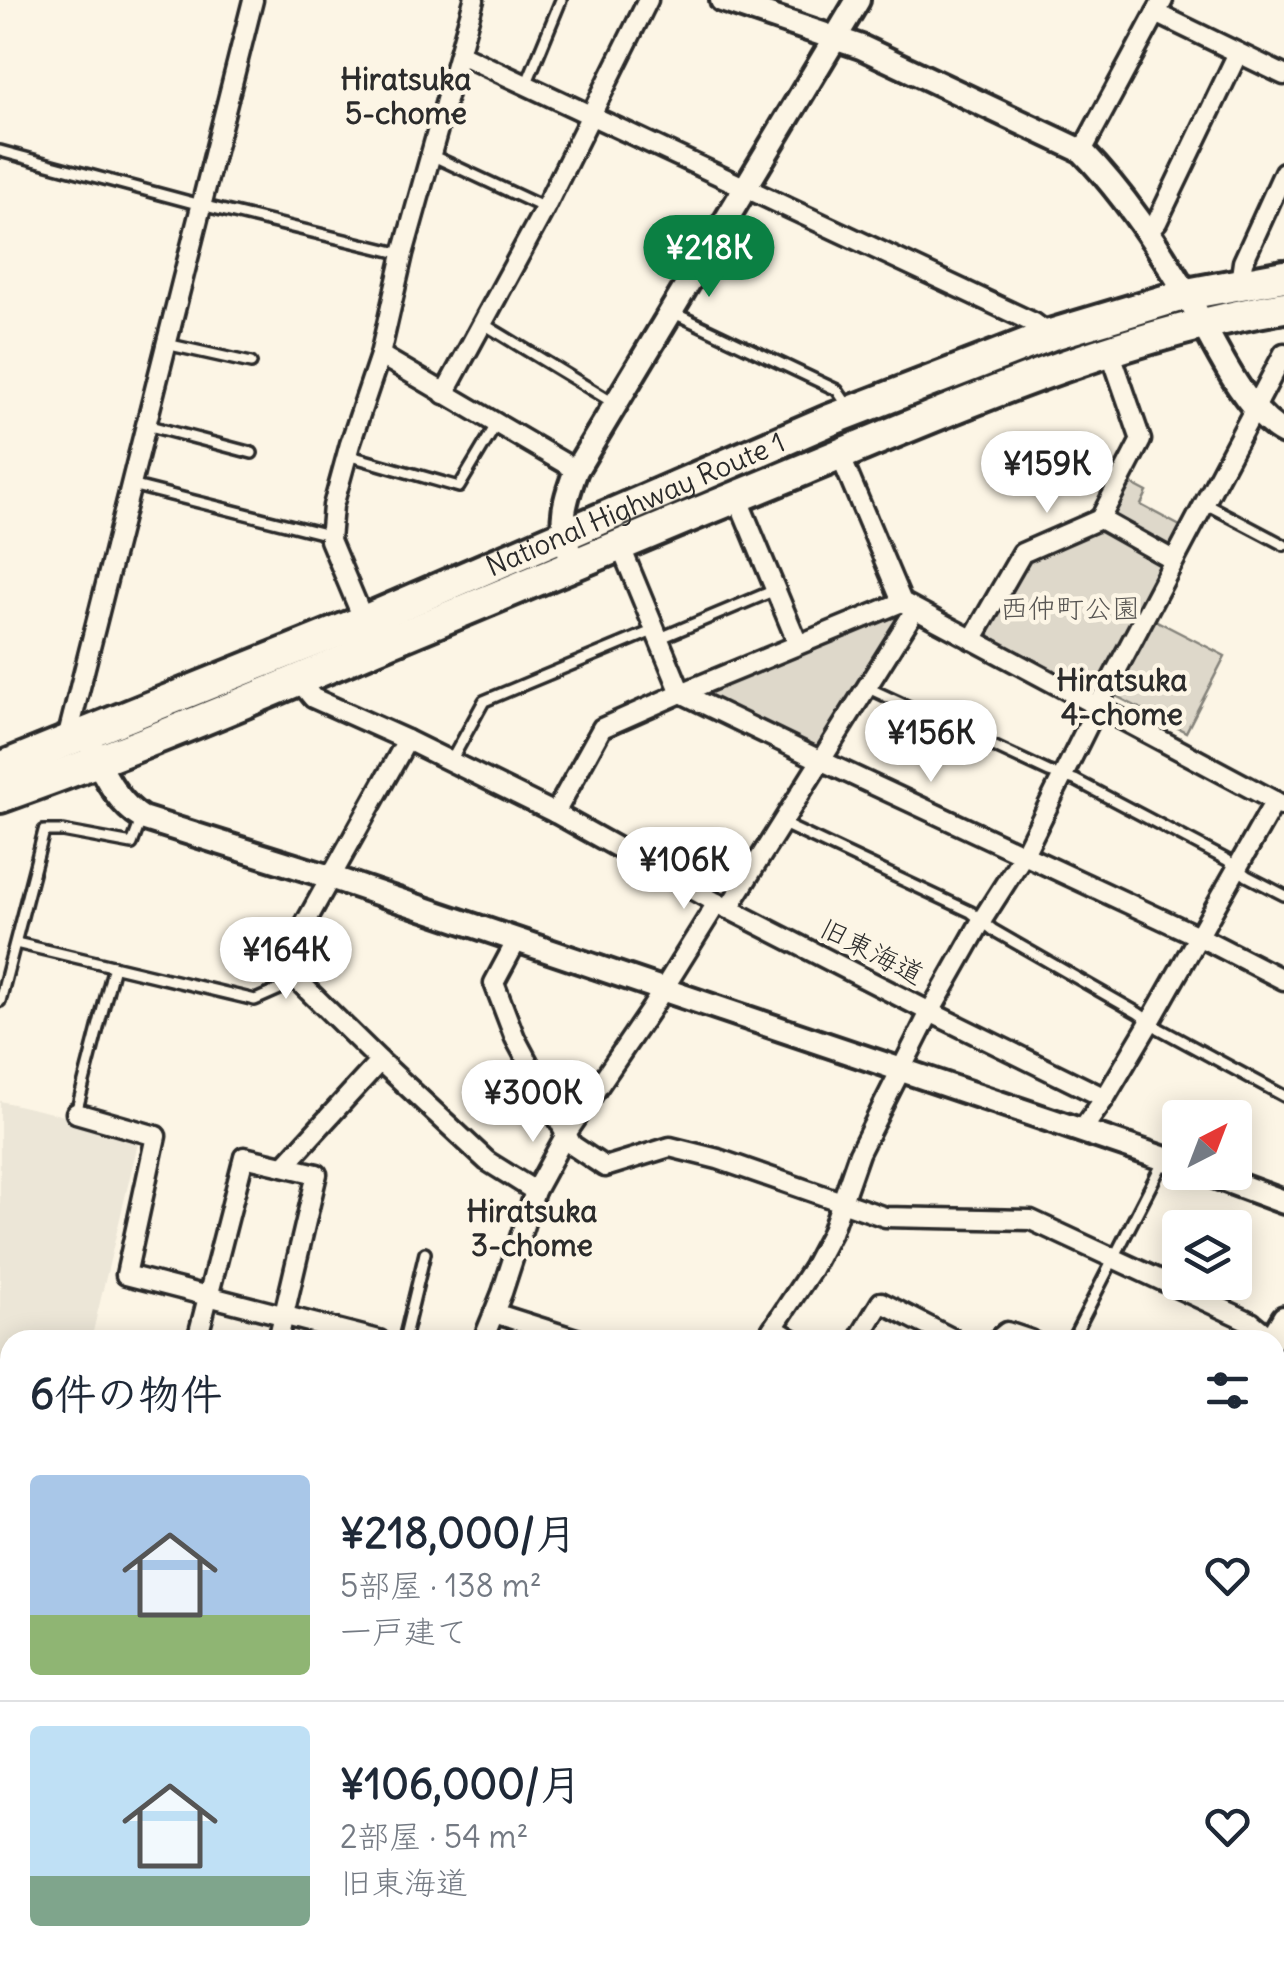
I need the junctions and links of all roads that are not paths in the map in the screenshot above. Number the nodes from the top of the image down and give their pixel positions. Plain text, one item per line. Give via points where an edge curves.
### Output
1 (253, 0) edge
2 (474, 0) edge
3 (561, 0) edge
4 (648, 0) edge
5 (722, 0) edge
6 (858, 0) edge
7 (1159, 6) edge
8 (834, 36) junction
9 (1238, 52) junction
10 (460, 54) junction
11 (1284, 75) edge
12 (526, 85) junction
13 (592, 114) junction
14 (0, 151) edge
15 (1082, 151) junction
16 (431, 156) junction
17 (1284, 172) edge
18 (744, 187) junction
19 (202, 205) junction
20 (545, 208) junction
21 (1148, 232) junction
22 (403, 254) junction
23 (1284, 276) edge
24 (1240, 283) junction
25 (1187, 294) junction
26 (1284, 307) edge
27 (672, 312) junction
28 (1202, 322) junction
29 (482, 323) junction
30 (1050, 336) junction
31 (166, 344) junction
32 (1110, 351) junction
33 (1284, 352) edge
34 (380, 355) junction
35 (252, 363) dead end
36 (444, 394) junction
37 (616, 404) junction
38 (1255, 411) junction
39 (852, 412) junction
40 (146, 425) junction
41 (496, 425) junction
42 (1284, 433) edge
43 (252, 453) dead end
44 (347, 455) junction
45 (840, 455) junction
46 (576, 470) junction
47 (130, 485) junction
48 (737, 497) junction
49 (1204, 503) junction
50 (1100, 519) junction
51 (563, 535) junction
52 (329, 536) junction
53 (620, 545) junction
54 (1284, 545) edge
55 (1174, 560) junction
56 (573, 564) junction
57 (775, 590) junction
58 (909, 606) junction
59 (364, 622) junction
60 (656, 634) junction
61 (972, 640) junction
62 (798, 644) junction
63 (299, 681) junction
64 (866, 687) junction
65 (681, 693) junction
66 (1097, 707) junction
67 (407, 740) junction
68 (83, 747) junction
69 (820, 760) junction
70 (451, 762) junction
71 (0, 768) edge
72 (1063, 776) junction
73 (0, 797) edge
74 (1279, 804) edge
75 (554, 813) junction
76 (142, 818) junction
77 (781, 823) junction
78 (1024, 854) junction
79 (1236, 868) junction
80 (330, 877) junction
81 (1284, 896) edge
82 (723, 906) junction
83 (982, 920) junction
84 (1198, 936) junction
85 (517, 940) junction
86 (16, 943) junction
87 (114, 966) junction
88 (299, 980) junction
89 (1284, 980) edge
90 (663, 989) junction
91 (0, 1001) edge
92 (930, 1012) junction
93 (1150, 1022) junction
94 (380, 1061) junction
95 (901, 1070) junction
96 (1284, 1096) edge
97 (1105, 1098) junction
98 (76, 1113) joint
99 (1082, 1130) junction
100 (566, 1134) junction
101 (1162, 1158) edge
102 (284, 1166) junction
103 (1162, 1179) edge
104 (1252, 1190) edge
105 (535, 1191) junction
106 (1284, 1202) edge
107 (842, 1203) junction
108 (425, 1253) dead end
109 (1114, 1259) junction
110 (208, 1297) junction
111 (494, 1313) junction
112 (283, 1316) junction
113 (200, 1330) edge
114 (280, 1330) edge
115 (340, 1330) edge
116 (406, 1330) edge
117 (488, 1330) edge
118 (548, 1330) edge
119 (772, 1330) edge
120 (864, 1330) edge
121 (936, 1330) edge
122 (1077, 1330) edge
123 (1260, 1330) edge

1 - 19 street
2 - 10 street
3 - 12 lane
4 - 13 street
5 - 8 street
6 - 8 street
7 - 9 street
7 - 15 street
8 - 15 street
8 - 18 street
9 - 11 street
9 - 21 street
10 - 12 street
10 - 16 street
12 - 13 street
13 - 18 street
13 - 20 street
14 - 19 lane
15 - 21 street
16 - 20 lane
16 - 22 street
17 - 24 street
18 - 27 street
18 - 30 street
19 - 22 lane
19 - 31 street
20 - 29 street
21 - 25 street
22 - 34 street
23 - 24 highway, National Highway Route 1
24 - 25 highway, National Highway Route 1
25 - 28 street
25 - 30 highway, National Highway Route 1
26 - 28 highway, National Highway Route 1
27 - 37 street
27 - 39 lane via 837,390
28 - 32 highway, National Highway Route 1
28 - 38 street
29 - 36 street
29 - 37 lane
30 - 39 highway, National Highway Route 1
31 - 35 lane
31 - 40 street
32 - 45 highway, National Highway Route 1
32 - 50 street via 1140,440
33 - 38 street
34 - 36 street
34 - 44 street
36 - 41 street
37 - 46 street
38 - 42 street
38 - 49 street
39 - 51 highway, National Highway Route 1
40 - 43 lane
40 - 47 street
41 - 44 lane via 460,487
41 - 46 street
44 - 52 street
45 - 48 highway, National Highway Route 1
45 - 58 street
46 - 51 street via 563,508
47 - 52 lane
47 - 68 street
48 - 53 highway, National Highway Route 1
48 - 57 street
49 - 54 lane
49 - 55 street
50 - 55 street
50 - 61 street via 1022,554
51 - 56 street
51 - 59 highway, National Highway Route 1
52 - 59 street
53 - 56 highway, National Highway Route 1
53 - 60 street
55 - 66 street
56 - 63 highway, National Highway Route 1
57 - 60 lane
57 - 62 street
58 - 61 street
58 - 62 street
58 - 64 street
59 - 68 highway, National Highway Route 1
60 - 65 street
60 - 70 lane via 484,701
61 - 66 street
62 - 65 street
63 - 67 street, 旧東海道 via 313,698
63 - 68 highway, National Highway Route 1
64 - 69 street
64 - 72 lane
65 - 69 street
65 - 75 street via 602,728
66 - 72 street
66 - 74 street
67 - 70 street, 旧東海道
67 - 80 street
68 - 71 highway, National Highway Route 1
68 - 73 highway, National Highway Route 1
68 - 76 street via 122,802
69 - 77 street
69 - 78 street
70 - 75 street, 旧東海道
72 - 78 street
72 - 79 lane
74 - 79 street
75 - 82 street, 旧東海道
76 - 80 street
76 - 86 lane via 132,844 44,831
77 - 82 street
77 - 83 lane
78 - 83 street
78 - 84 street
79 - 81 lane
79 - 84 street
80 - 85 street
80 - 88 street via 282,965
82 - 90 street
82 - 92 street, 旧東海道
83 - 92 street
83 - 93 lane
84 - 89 street
84 - 93 street
85 - 90 street
85 - 100 street via 494,982
86 - 87 lane
86 - 91 lane
87 - 88 lane via 255,1000
87 - 98 lane
88 - 94 street
90 - 95 street
90 - 100 street
92 - 95 street
92 - 97 street, 旧東海道
93 - 96 lane
93 - 97 street
94 - 102 street
94 - 105 street via 487,1162
95 - 99 street
95 - 107 street
97 - 99 street
98 - 110 street via 156,1136 126,1276
99 - 101 street
100 - 105 street
100 - 107 street via 604,1167 670,1147
102 - 110 street via 244,1157
102 - 112 street via 317,1174
103 - 109 lane
104 - 106 street
105 - 111 street
107 - 109 street via 885,1217 1031,1220
107 - 119 street via 812,1269
108 - 116 lane
109 - 122 lane
109 - 123 street
110 - 112 street
110 - 113 street
111 - 117 street
111 - 118 street
112 - 114 street
112 - 115 street
120 - 121 street via 881,1302

